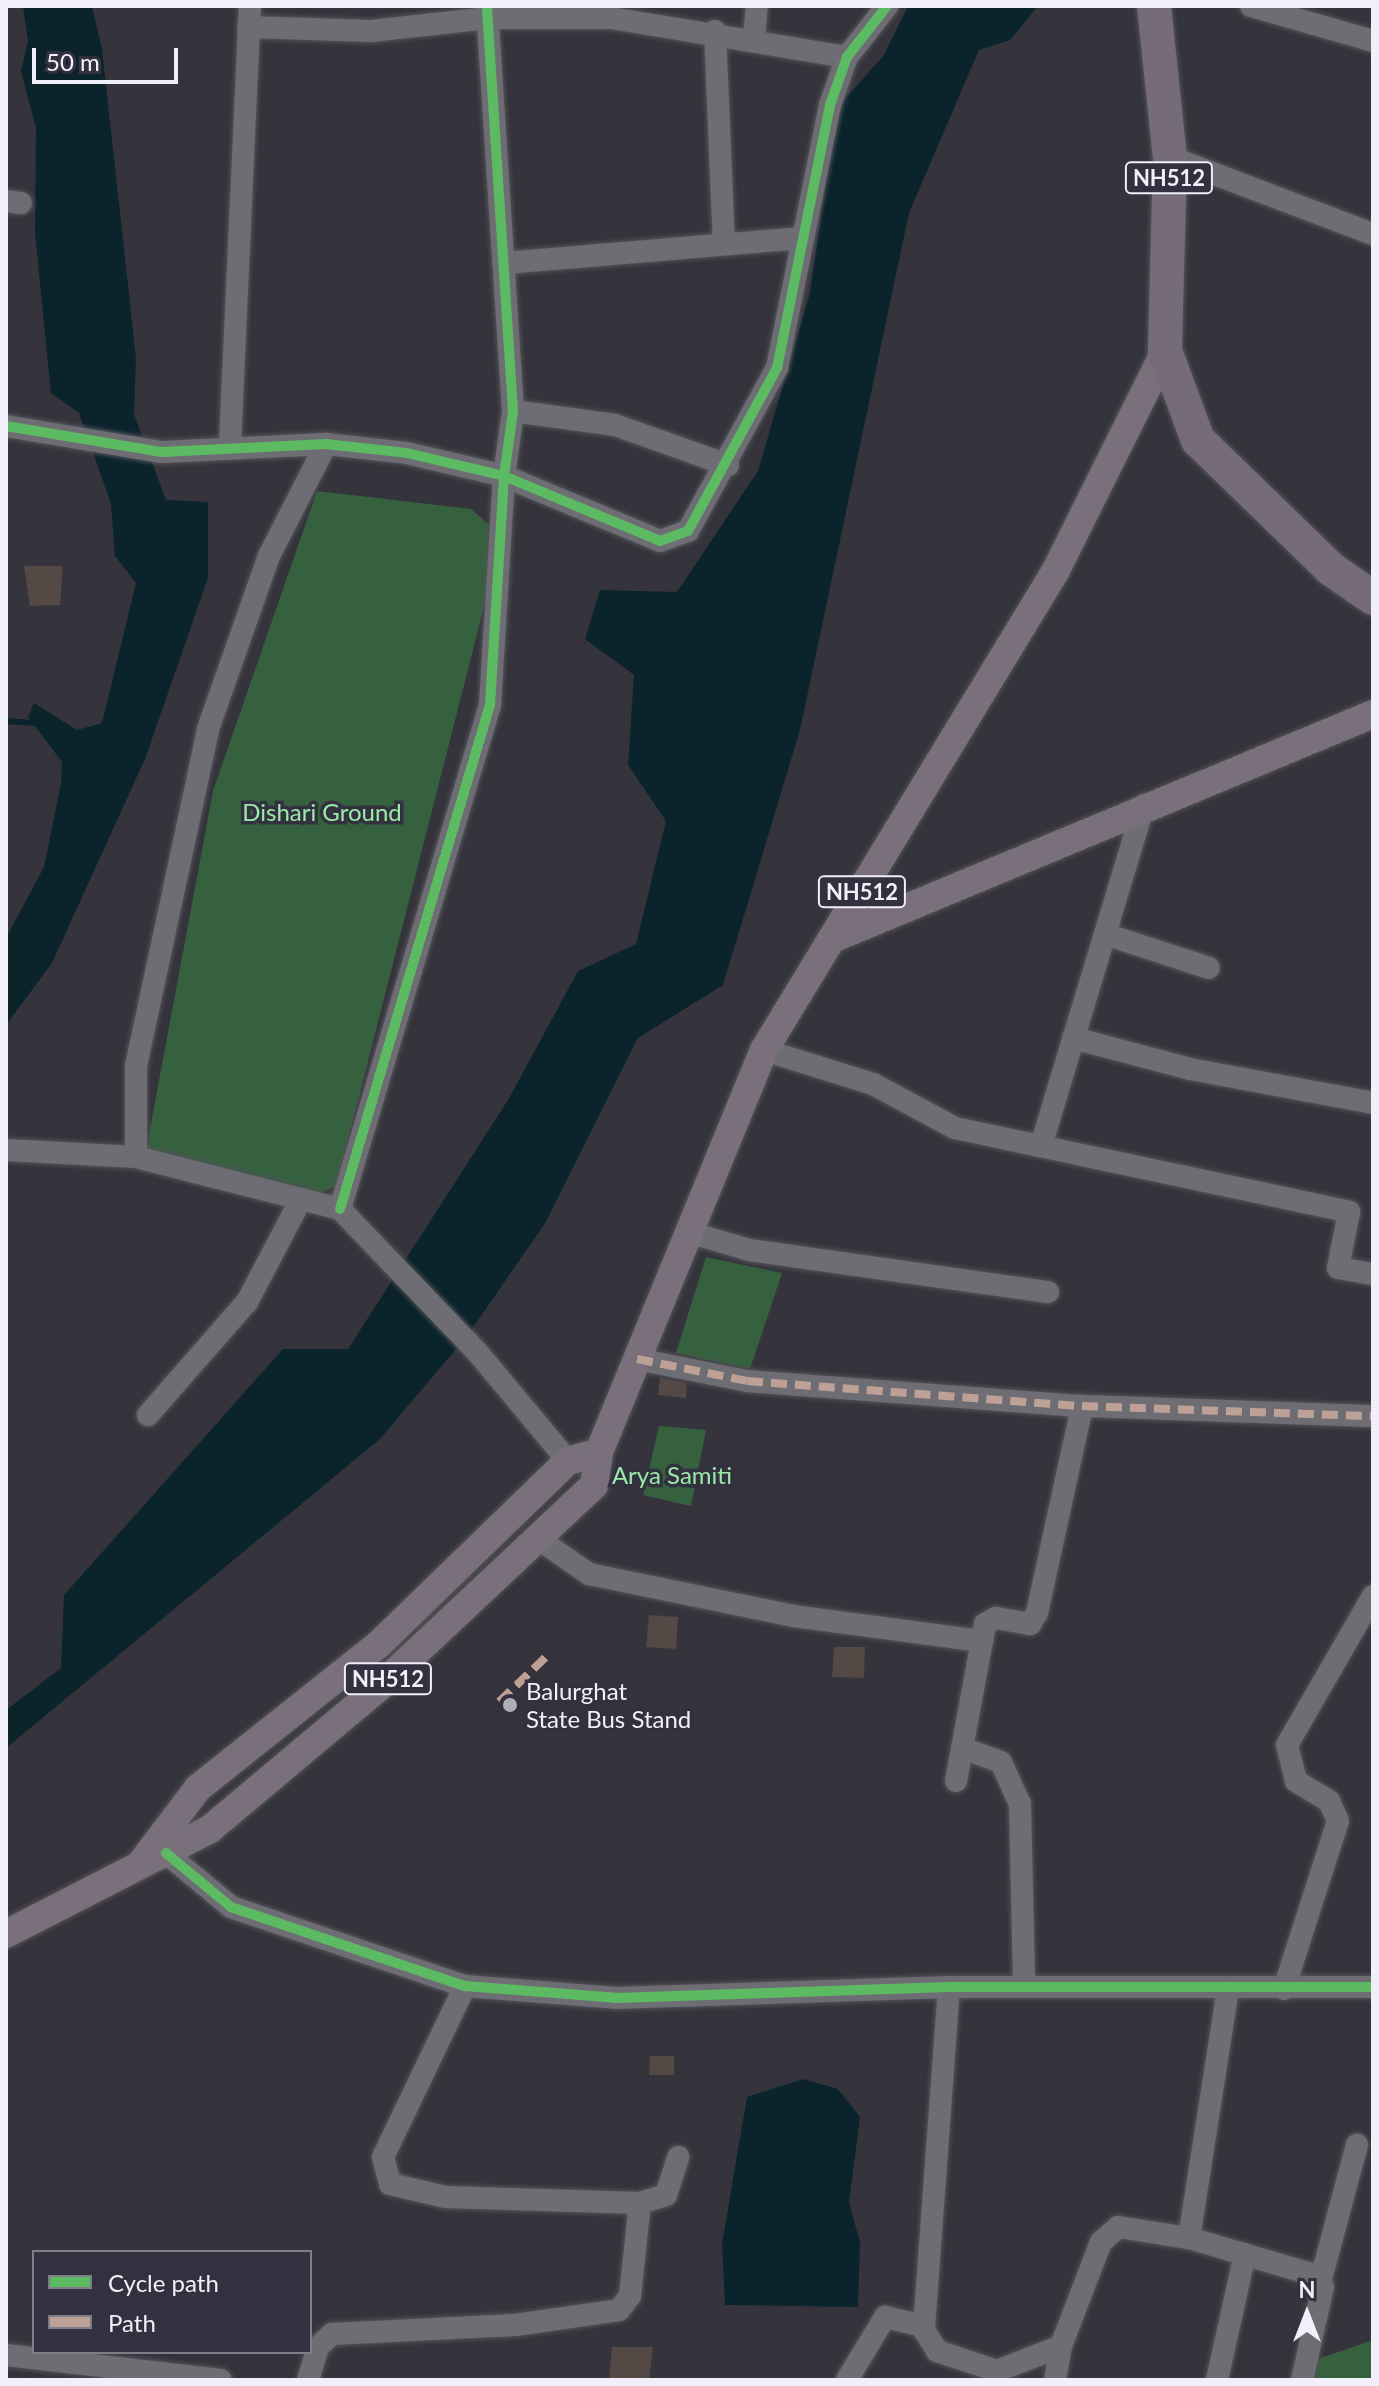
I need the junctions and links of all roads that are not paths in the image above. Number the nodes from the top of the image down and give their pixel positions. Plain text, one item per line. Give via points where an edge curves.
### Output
1 (757, 6) edge
2 (887, 6) edge
3 (1154, 6) edge
4 (1251, 6) edge
5 (488, 12) edge
6 (249, 17) edge
7 (715, 31) junction
8 (754, 38) junction
9 (1373, 41) edge
10 (847, 57) junction
11 (1170, 157) junction
12 (1373, 234) edge
13 (803, 238) junction
14 (724, 244) junction
15 (504, 263) junction
16 (1165, 351) junction
17 (513, 411) junction
18 (6, 426) edge
19 (230, 444) junction
20 (326, 444) junction
21 (728, 465) junction
22 (504, 476) junction
23 (1373, 598) edge
24 (1373, 714) edge
25 (1144, 805) junction
26 (1105, 934) junction
27 (832, 939) junction
28 (1209, 968) dead end
29 (1073, 1038) junction
30 (764, 1050) junction
31 (1373, 1103) edge
32 (1041, 1146) junction
33 (6, 1150) edge
34 (136, 1157) junction
35 (301, 1199) junction
36 (340, 1209) junction
37 (688, 1232) junction
38 (1373, 1274) edge
39 (1048, 1292) dead end
40 (637, 1359) junction
41 (1082, 1406) junction
42 (148, 1415) dead end
43 (1373, 1416) edge
44 (599, 1452) junction
45 (568, 1461) junction
46 (540, 1540) junction
47 (1373, 1596) edge
48 (982, 1641) junction
49 (962, 1748) junction
50 (956, 1781) dead end
51 (166, 1853) junction
52 (136, 1869) junction
53 (6, 1934) edge
54 (465, 1986) junction
55 (1024, 1986) junction
56 (949, 1987) junction
57 (1373, 1987) edge
58 (1284, 1989) junction
59 (1228, 1990) junction
60 (1357, 2145) dead end
61 (678, 2157) dead end
62 (640, 2203) junction
63 (1189, 2238) junction
64 (1245, 2254) junction
65 (1321, 2279) junction
66 (924, 2326) junction
67 (1061, 2346) junction
68 (6, 2355) edge
69 (221, 2380) edge
70 (308, 2380) edge
71 (847, 2380) edge
72 (1055, 2380) edge
73 (1217, 2380) edge
74 (1302, 2380) edge

1 - 8 street
2 - 10 street
3 - 11 highway, NH512
4 - 9 street
5 - 6 street via 371,31
5 - 7 street via 611,18
5 - 15 street
6 - 19 street
7 - 8 street
7 - 14 street
8 - 10 street
10 - 13 street via 817,153
11 - 12 street
11 - 16 highway, NH512
13 - 14 street
13 - 21 street via 777,368
14 - 15 street
15 - 17 street
16 - 23 highway, NH512 via 1198,440 1331,569
16 - 27 main road, NH512 via 1055,572
17 - 21 street via 615,425
17 - 22 street
18 - 19 street via 64,440 162,452
19 - 20 street
20 - 22 street via 407,453
20 - 34 street via 269,556 208,729 136,1066
21 - 22 street via 688,531 660,541
22 - 36 street via 490,705
24 - 25 main road
25 - 26 street
25 - 27 main road
26 - 28 street
26 - 29 street
27 - 30 main road, NH512
29 - 31 street via 1190,1069
29 - 32 street
30 - 32 street via 873,1084 955,1128
30 - 37 main road, NH512
32 - 38 street via 1349,1212 1338,1268
33 - 34 street
34 - 35 street
35 - 36 street
35 - 42 street via 247,1302
36 - 45 street via 478,1353
37 - 39 street via 749,1250
37 - 40 main road, NH512
40 - 41 street via 747,1381
40 - 44 main road, NH512
41 - 43 street
41 - 48 street via 1064,1508 1034,1621 989,1618
44 - 45 main road
44 - 46 main road, NH512 via 594,1485
45 - 52 main road via 378,1645 198,1788
46 - 48 street via 589,1574 794,1616
46 - 51 main road, NH512 via 222,1819
47 - 58 street via 1287,1745 1296,1781 1329,1801 1338,1821
48 - 49 street
49 - 50 street
49 - 55 street via 1001,1762 1020,1804
51 - 52 main road, NH512
51 - 54 street via 231,1907
52 - 53 main road, NH512
54 - 56 street via 616,1998
54 - 62 street via 383,2157 385,2177 401,2189 446,2197
55 - 56 street
55 - 59 street
56 - 66 street
57 - 58 street
58 - 59 street
59 - 63 street
60 - 65 street
61 - 62 street via 666,2195
62 - 70 street via 630,2296 619,2310 501,2326 332,2334 318,2347
63 - 64 street
63 - 67 street via 1118,2227 1106,2233
64 - 65 street
64 - 73 street
65 - 74 street
66 - 67 street via 937,2351 991,2371 1008,2371
66 - 71 street via 885,2317
67 - 72 street
68 - 69 street

